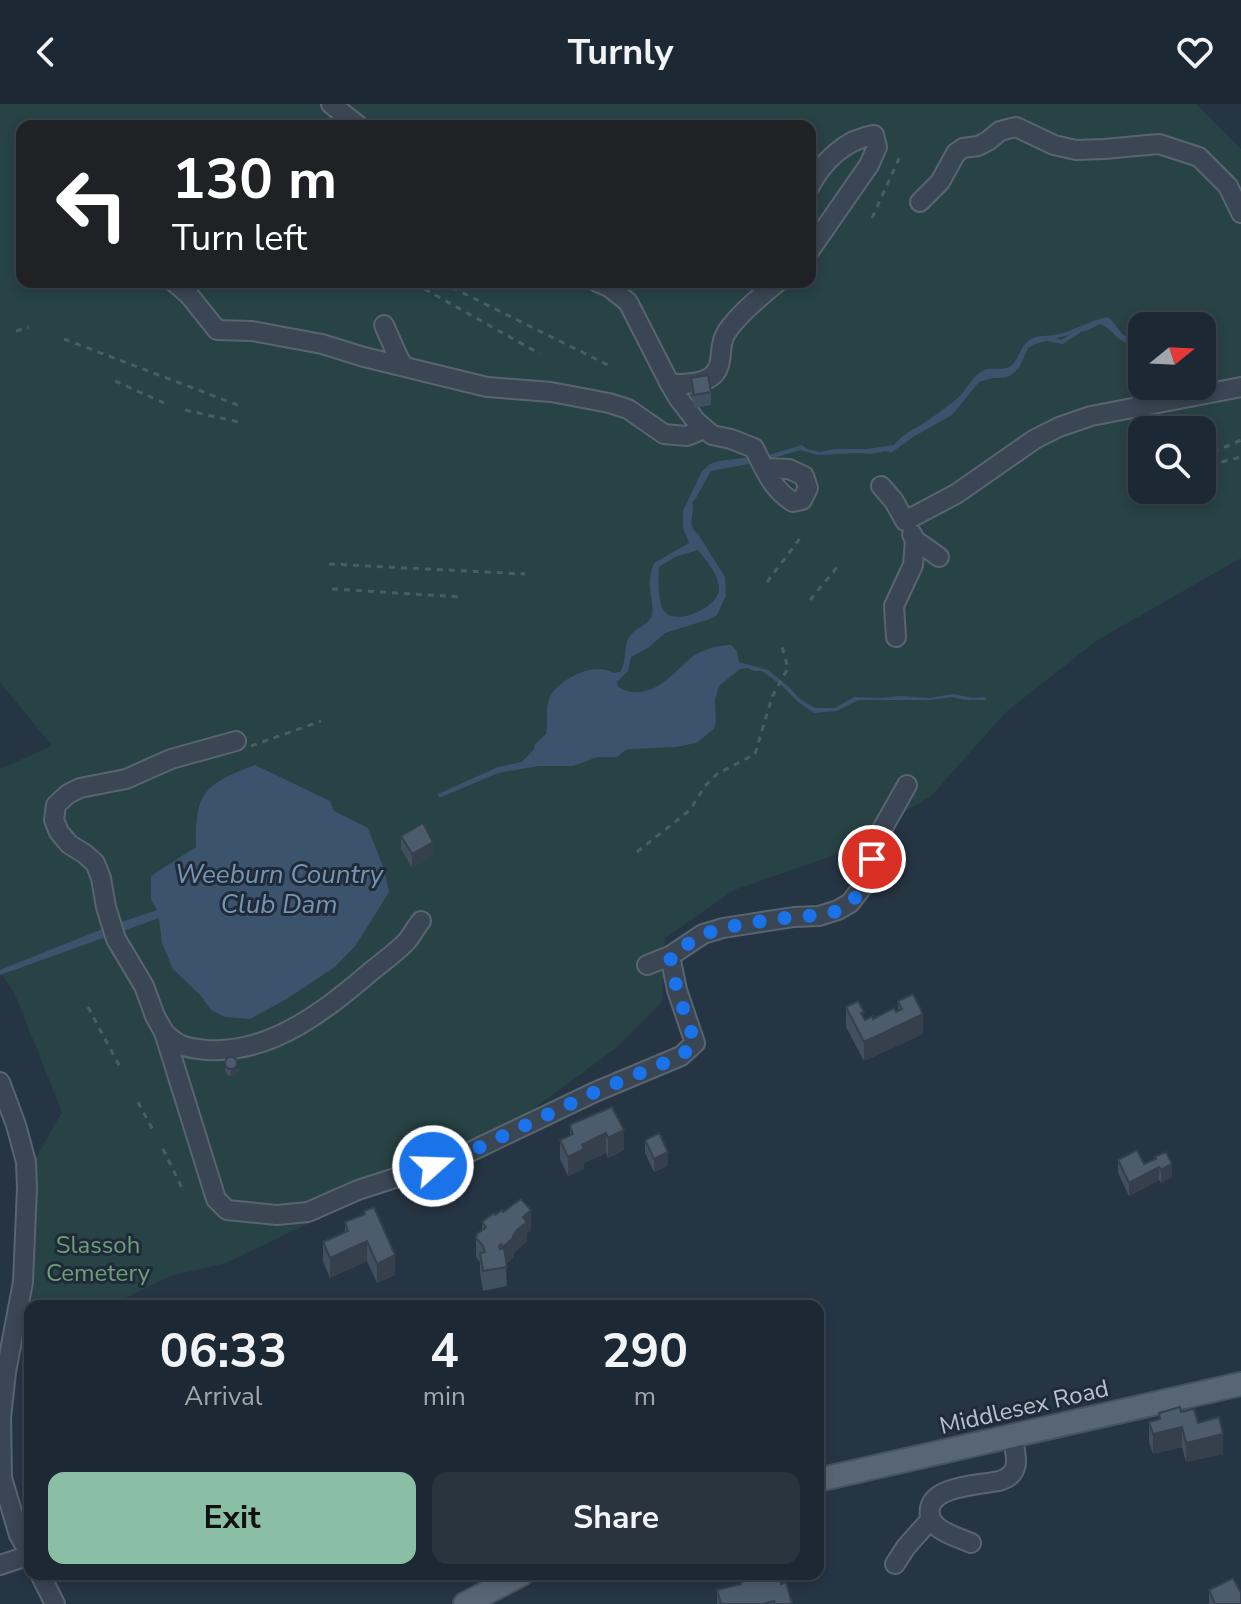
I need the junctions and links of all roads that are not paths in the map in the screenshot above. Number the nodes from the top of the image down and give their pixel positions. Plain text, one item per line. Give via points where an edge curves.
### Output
1 (331, 104) edge
2 (351, 120) edge
3 (816, 178) edge
4 (920, 202) dead end
5 (1241, 213) edge
6 (816, 241) edge
7 (181, 288) edge
8 (610, 288) edge
9 (771, 288) edge
10 (384, 325) dead end
11 (404, 366) junction
12 (670, 384) junction
13 (1241, 387) edge
14 (704, 429) junction
15 (761, 462) dead end
16 (881, 486) dead end
17 (905, 521) junction
18 (915, 540) junction
19 (939, 557) dead end
20 (896, 637) dead end
21 (241, 745) road end
22 (907, 785) dead end
23 (421, 921) dead end
24 (670, 956) junction
25 (647, 965) dead end
26 (164, 1032) junction
27 (0, 1082) edge
28 (8, 1128) edge
29 (1241, 1384) edge
30 (1012, 1436) junction
31 (824, 1479) edge
32 (931, 1519) junction
33 (24, 1530) edge
34 (971, 1543) dead end
35 (24, 1557) edge
36 (895, 1564) dead end
37 (0, 1565) edge
38 (43, 1580) edge
39 (511, 1580) edge
40 (55, 1604) edge
41 (465, 1604) edge

1 - 2 street
3 - 6 street via 849,143 874,135 877,147 869,165
4 - 5 street via 940,182 956,153 1016,127 1076,150 1159,144 1190,153 1228,186
7 - 11 street via 217,330 322,344
8 - 12 street via 628,302
9 - 12 street via 724,335 714,375 700,382
10 - 11 street
11 - 14 street via 487,387 609,403 628,409 664,434 687,436
12 - 14 street
13 - 17 street via 1059,427
14 - 15 street via 754,448
16 - 17 street
17 - 18 street
18 - 19 street
18 - 20 street via 913,565 894,606
21 - 26 street via 171,759 126,779 80,788 56,805 59,832 95,863 116,939
22 - 24 street via 875,842 864,885 850,903 819,916 723,928 703,934
23 - 26 street via 407,942 321,1012 265,1041 195,1049 175,1044
24 - 25 street
24 - 26 street via 695,1043 681,1056 457,1158 308,1212 227,1210 216,1199
27 - 28 street
28 - 33 street via 26,1162 27,1213 23,1282 1,1418 2,1478
29 - 30 main road, Middlesex Road
30 - 31 main road, Middlesex Road
30 - 32 street via 1012,1474 946,1491 933,1501
32 - 34 street
32 - 36 street
35 - 37 street
38 - 40 street
39 - 41 main road

